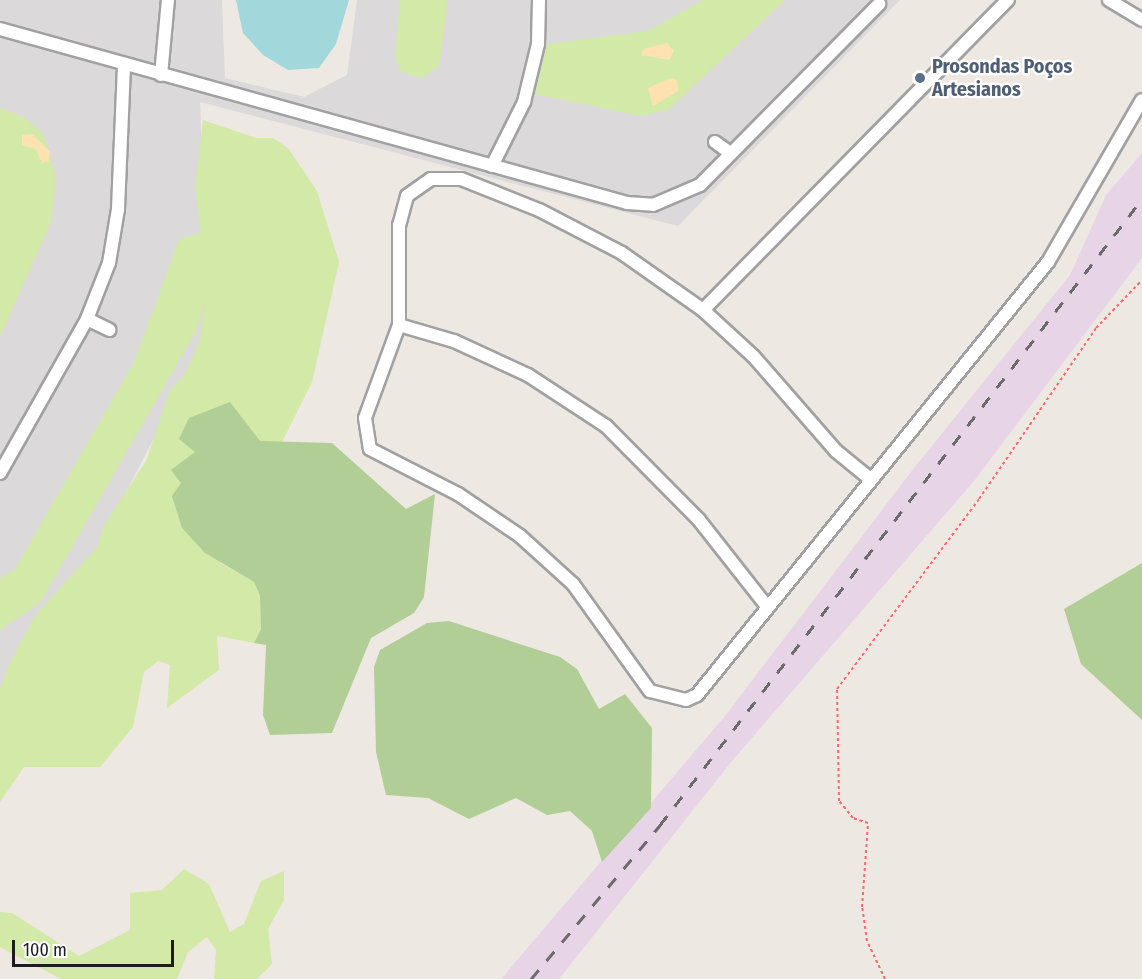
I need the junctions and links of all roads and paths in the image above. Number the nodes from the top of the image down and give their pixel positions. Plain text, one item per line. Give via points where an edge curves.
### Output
1 (168, 0) edge
2 (539, 0) edge
3 (1008, 0) edge
4 (1109, 0) edge
5 (879, 4) dead end
6 (1142, 20) edge
7 (0, 29) edge
8 (124, 64) junction
9 (161, 75) junction
10 (1142, 100) edge
11 (715, 141) dead end
12 (730, 153) junction
13 (492, 166) junction
14 (1142, 280) edge
15 (703, 310) junction
16 (87, 319) junction
17 (399, 325) junction
18 (110, 330) dead end
19 (0, 474) edge
20 (869, 478) junction
21 (766, 605) junction
22 (885, 979) edge

1 - 9 street
2 - 13 street via 538,44 524,102
3 - 15 street
4 - 6 street
5 - 12 street
7 - 8 street
8 - 9 street
8 - 16 street via 118,209 109,263
9 - 13 street
10 - 20 street via 1047,262
11 - 12 street
12 - 13 street via 699,185 678,199 653,205 627,204
14 - 22 path via 1095,328 979,499 837,689 839,801 854,818 868,823 862,906 867,941
15 - 17 street via 622,253 560,220 446,177 418,186 401,210
15 - 20 street
16 - 18 street
16 - 19 street
17 - 21 street via 454,340 528,375 606,426 692,512
17 - 21 street via 365,418 370,449 458,494 520,536 573,584 650,691 673,701 697,695
20 - 21 street

